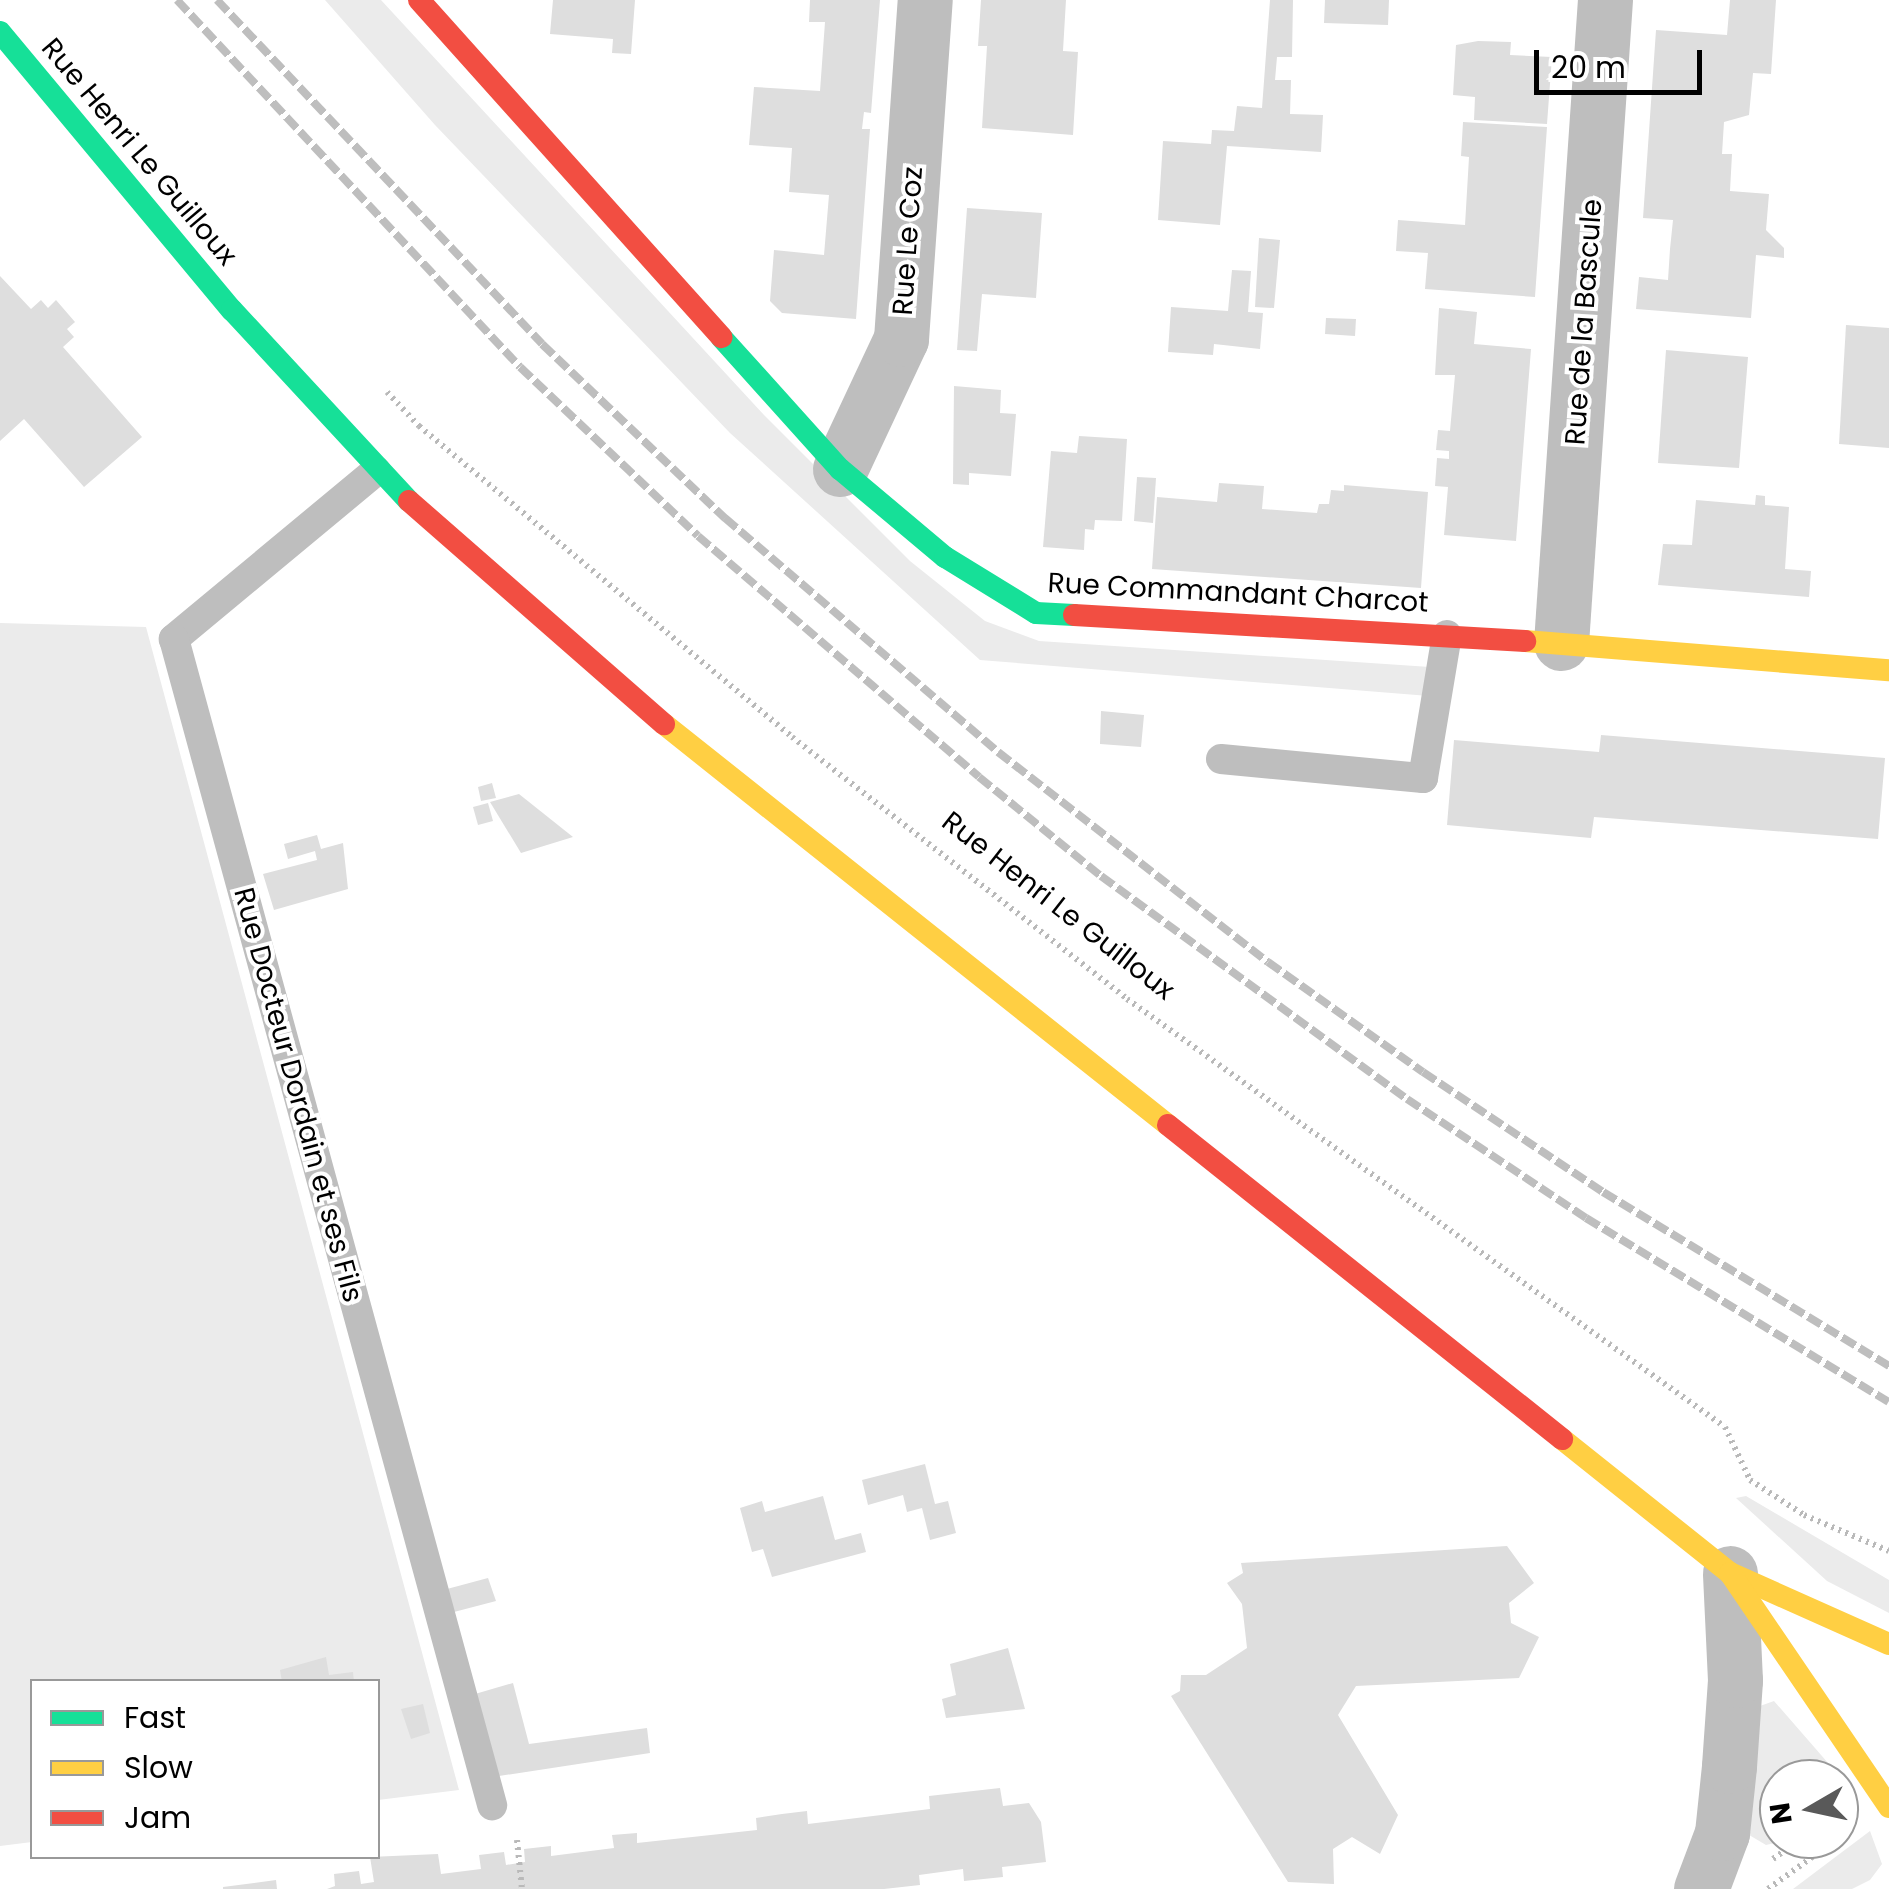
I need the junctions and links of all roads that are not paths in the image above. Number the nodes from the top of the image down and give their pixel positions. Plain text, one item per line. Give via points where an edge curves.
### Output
1 (419, 0) edge
2 (925, 0) edge
3 (1605, 0) edge
4 (0, 32) edge
5 (840, 469) junction
6 (376, 471) junction
7 (1448, 636) junction
8 (1562, 644) junction
9 (1889, 670) edge
10 (1221, 760) dead end
11 (1730, 1573) junction
12 (1889, 1644) edge
13 (492, 1806) dead end
14 (1889, 1807) edge
15 (1700, 1889) edge

1 - 5 street, Rue Commandant Charcot
2 - 5 street, Rue Le Coz via 901,339 873,411
3 - 8 street, Rue de la Bascule
4 - 6 street, Rue Henri Le Guilloux
5 - 7 street, Rue Commandant Charcot via 945,557 1036,613
6 - 11 street, Rue Henri Le Guilloux via 582,658
6 - 13 lane, Rue Docteur Dordain et ses Fils via 174,638
7 - 8 street, Rue Commandant Charcot
7 - 10 lane via 1423,778
8 - 9 street, Rue Commandant Charcot
11 - 12 street, Rue Henri Le Guilloux
11 - 14 street, Rue Henri Le Guilloux
11 - 15 street via 1735,1680 1722,1833

